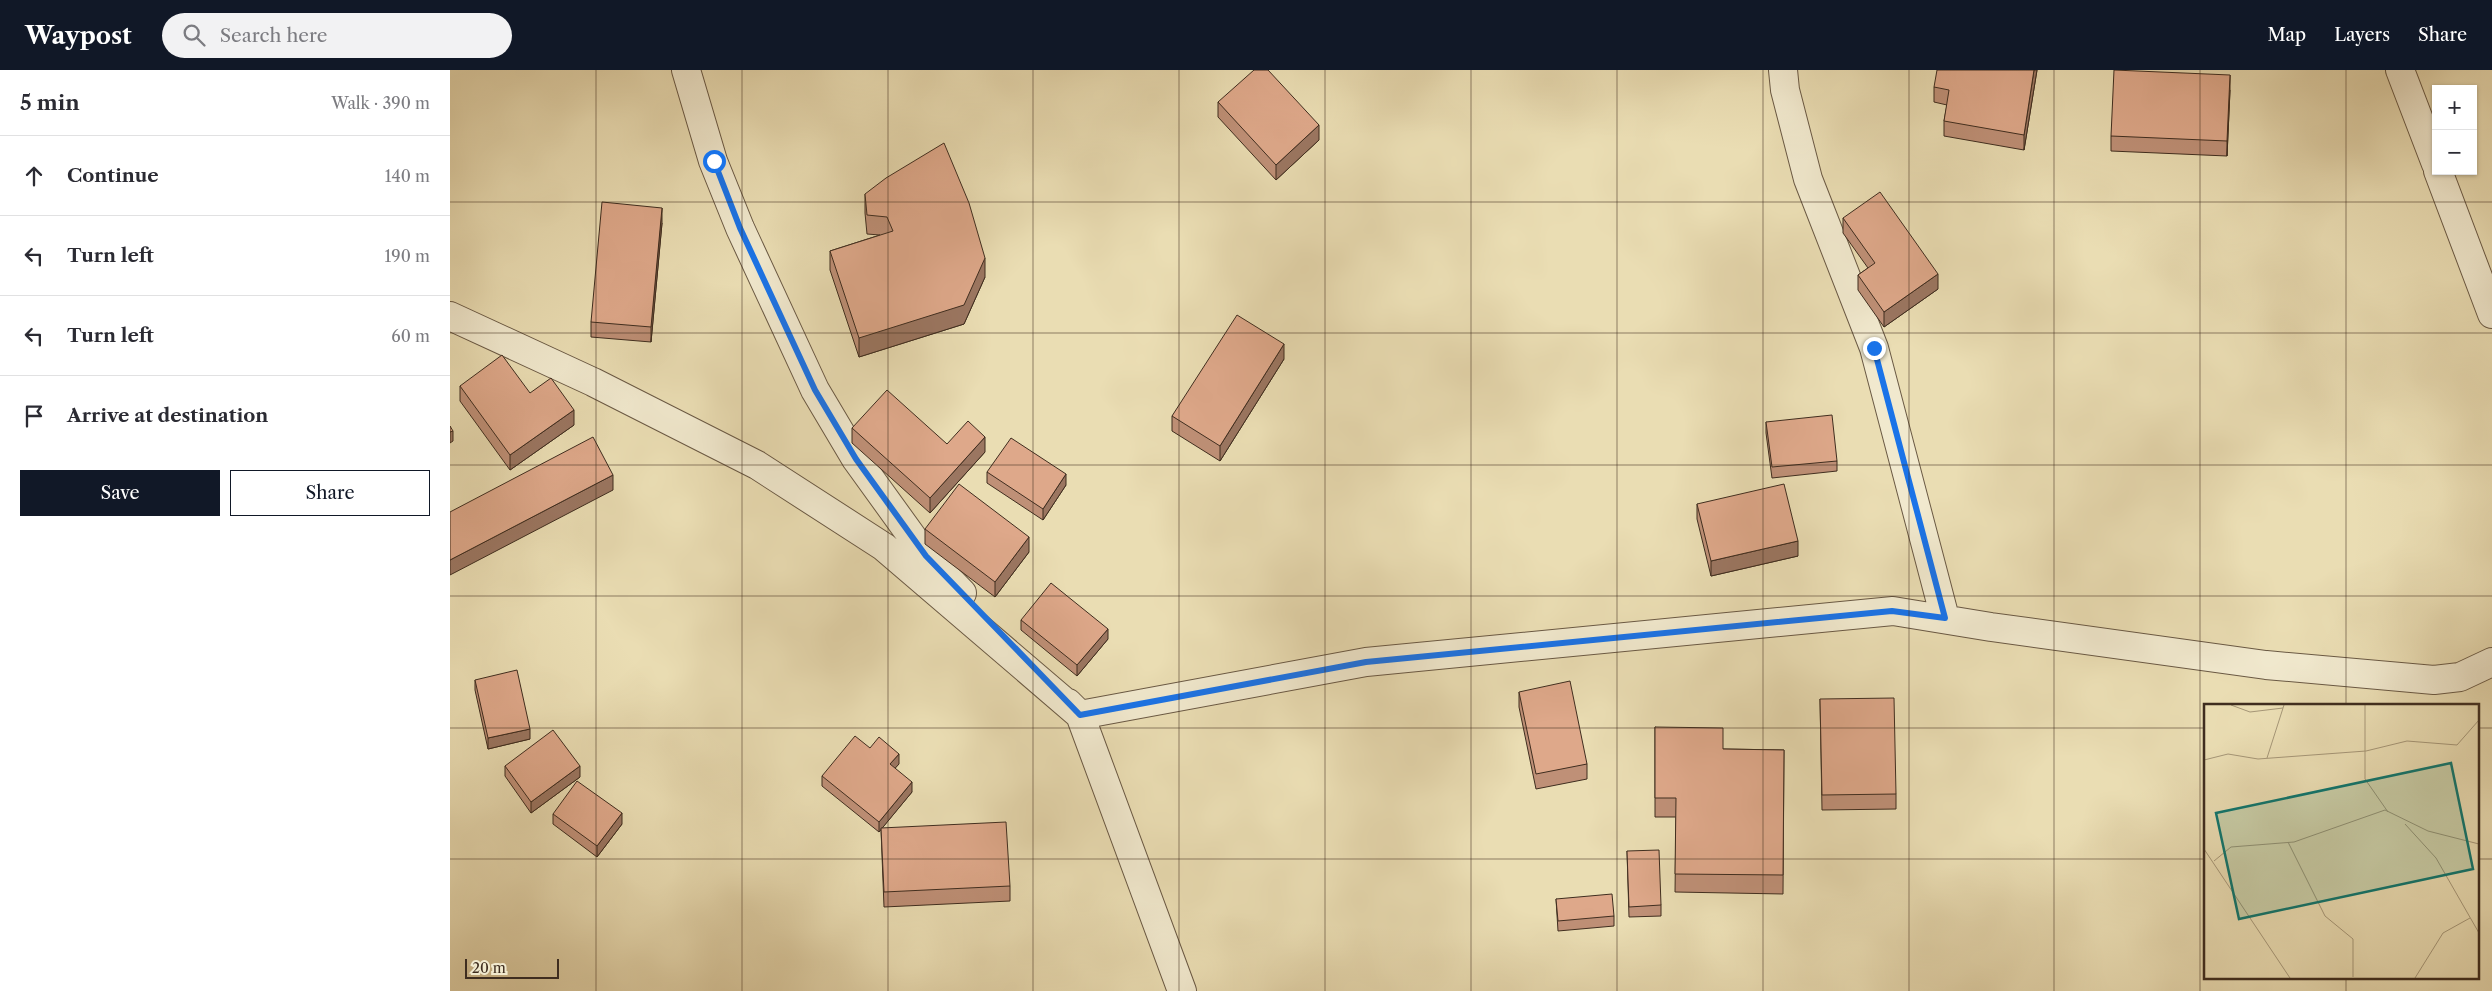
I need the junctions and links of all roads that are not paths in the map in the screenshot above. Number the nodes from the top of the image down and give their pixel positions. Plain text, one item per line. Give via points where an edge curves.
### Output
1 (686, 70) edge
2 (1783, 70) edge
3 (2400, 70) edge
4 (2432, 154) edge
5 (2440, 175) edge
6 (2492, 314) edge
7 (450, 316) edge
8 (1945, 618) junction
9 (2492, 662) edge
10 (1080, 715) junction
11 (1182, 991) edge

1 - 10 street via 714,161 740,228 815,390 856,459 926,556
2 - 8 street via 1785,90 1808,179 1874,348
3 - 4 street
5 - 6 street
7 - 10 street via 593,382 757,465 884,547
8 - 9 street via 2266,665 2424,679 2460,677
8 - 10 street via 1892,611 1366,662
10 - 11 street

